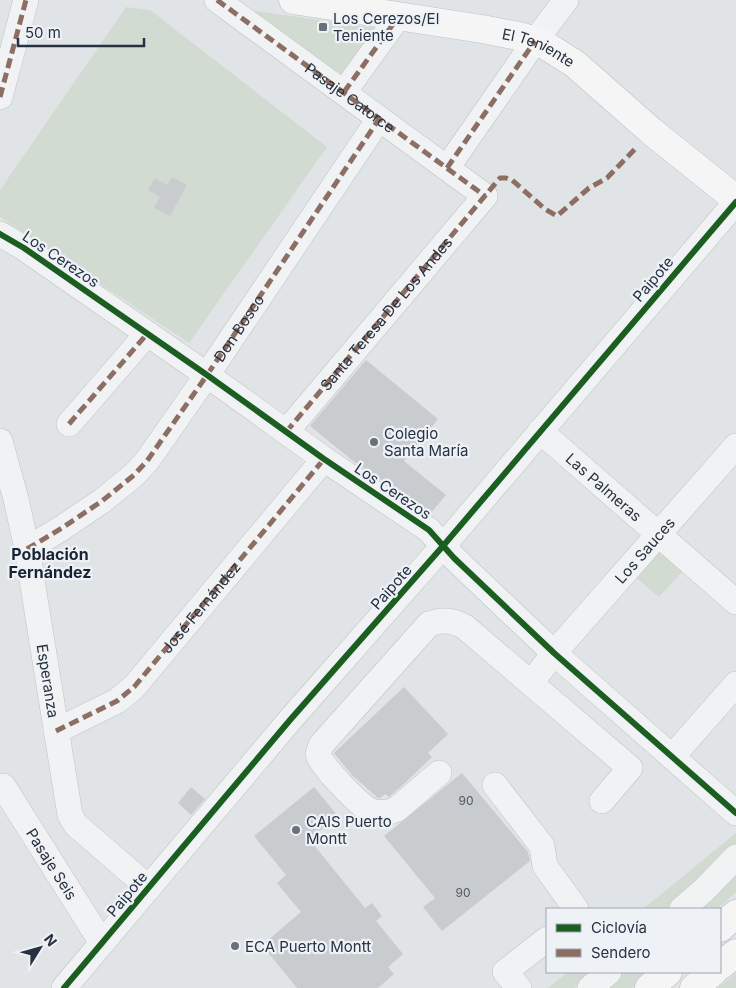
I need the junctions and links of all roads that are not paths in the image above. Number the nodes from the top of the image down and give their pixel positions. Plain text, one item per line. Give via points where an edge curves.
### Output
1 (26, 0) edge
2 (217, 0) edge
3 (292, 0) edge
4 (566, 0) edge
5 (362, 5) edge
6 (399, 16) junction
7 (535, 41) junction
8 (344, 92) junction
9 (0, 97) edge
10 (379, 119) junction
11 (448, 168) junction
12 (485, 196) joint
13 (736, 200) edge
14 (0, 234) edge
15 (147, 334) junction
16 (207, 375) junction
17 (69, 424) dead end
18 (540, 430) junction
19 (286, 432) junction
20 (0, 441) edge
21 (736, 446) edge
22 (324, 459) junction
23 (658, 534) junction
24 (443, 546) junction
25 (27, 549) junction
26 (736, 602) edge
27 (554, 653) junction
28 (531, 683) junction
29 (736, 684) edge
30 (56, 731) junction
31 (672, 757) junction
32 (439, 773) dead end
33 (496, 785) dead end
34 (3, 786) dead end
35 (602, 801) dead end
36 (736, 813) edge
37 (736, 857) edge
38 (149, 888) junction
39 (575, 908) edge
40 (683, 908) edge
41 (736, 914) edge
42 (721, 927) edge
43 (546, 940) edge
44 (102, 943) junction
45 (736, 953) edge
46 (721, 965) edge
47 (608, 973) edge
48 (667, 973) edge
49 (712, 973) edge
50 (64, 988) edge
51 (519, 988) edge
52 (590, 988) edge
53 (649, 988) edge
54 (694, 988) edge

1 - 9 street
2 - 8 street, Pasaje Catorce
3 - 5 main road, El Teniente
4 - 7 street
5 - 6 main road, El Teniente
6 - 7 main road, El Teniente
6 - 8 street
7 - 11 street
7 - 13 main road, El Teniente via 575,64
8 - 10 street, Pasaje Catorce
10 - 11 street, Pasaje Catorce
10 - 16 street, Don Bosco
11 - 12 street, Pasaje Catorce
12 - 19 street, Santa Teresa De Los Andes
13 - 18 street, Paipote
14 - 15 street, Los Cerezos
15 - 16 street, Los Cerezos
15 - 17 street
16 - 19 street, Los Cerezos
16 - 25 street, Don Bosco via 134,475 83,514
18 - 23 street, Las Palmeras
18 - 24 street, Paipote
19 - 22 street, Los Cerezos
20 - 25 street, Esperanza
21 - 23 street, Los Sauces
22 - 24 street, Los Cerezos via 429,530
22 - 30 street, José Fernández via 134,687 117,701
23 - 26 street, Las Palmeras
23 - 27 street, Los Sauces
24 - 27 street, Los Cerezos
24 - 38 street, Paipote via 290,720
25 - 30 street, Esperanza
27 - 28 street, Los Sauces
27 - 31 street, Los Cerezos
28 - 32 street via 465,627 452,621 437,621 429,624 319,750 323,765 363,806 375,812 397,809
28 - 35 street via 630,768
29 - 31 street
30 - 38 street, Esperanza via 70,815 76,825
31 - 36 street, Los Cerezos
33 - 39 street via 542,846 545,866
34 - 44 street, Pasaje Seis
37 - 40 street
38 - 44 street, Paipote
41 - 42 main road
43 - 51 street via 506,972
44 - 50 street, Paipote
45 - 46 main road
47 - 52 street
48 - 53 main road
49 - 54 main road

